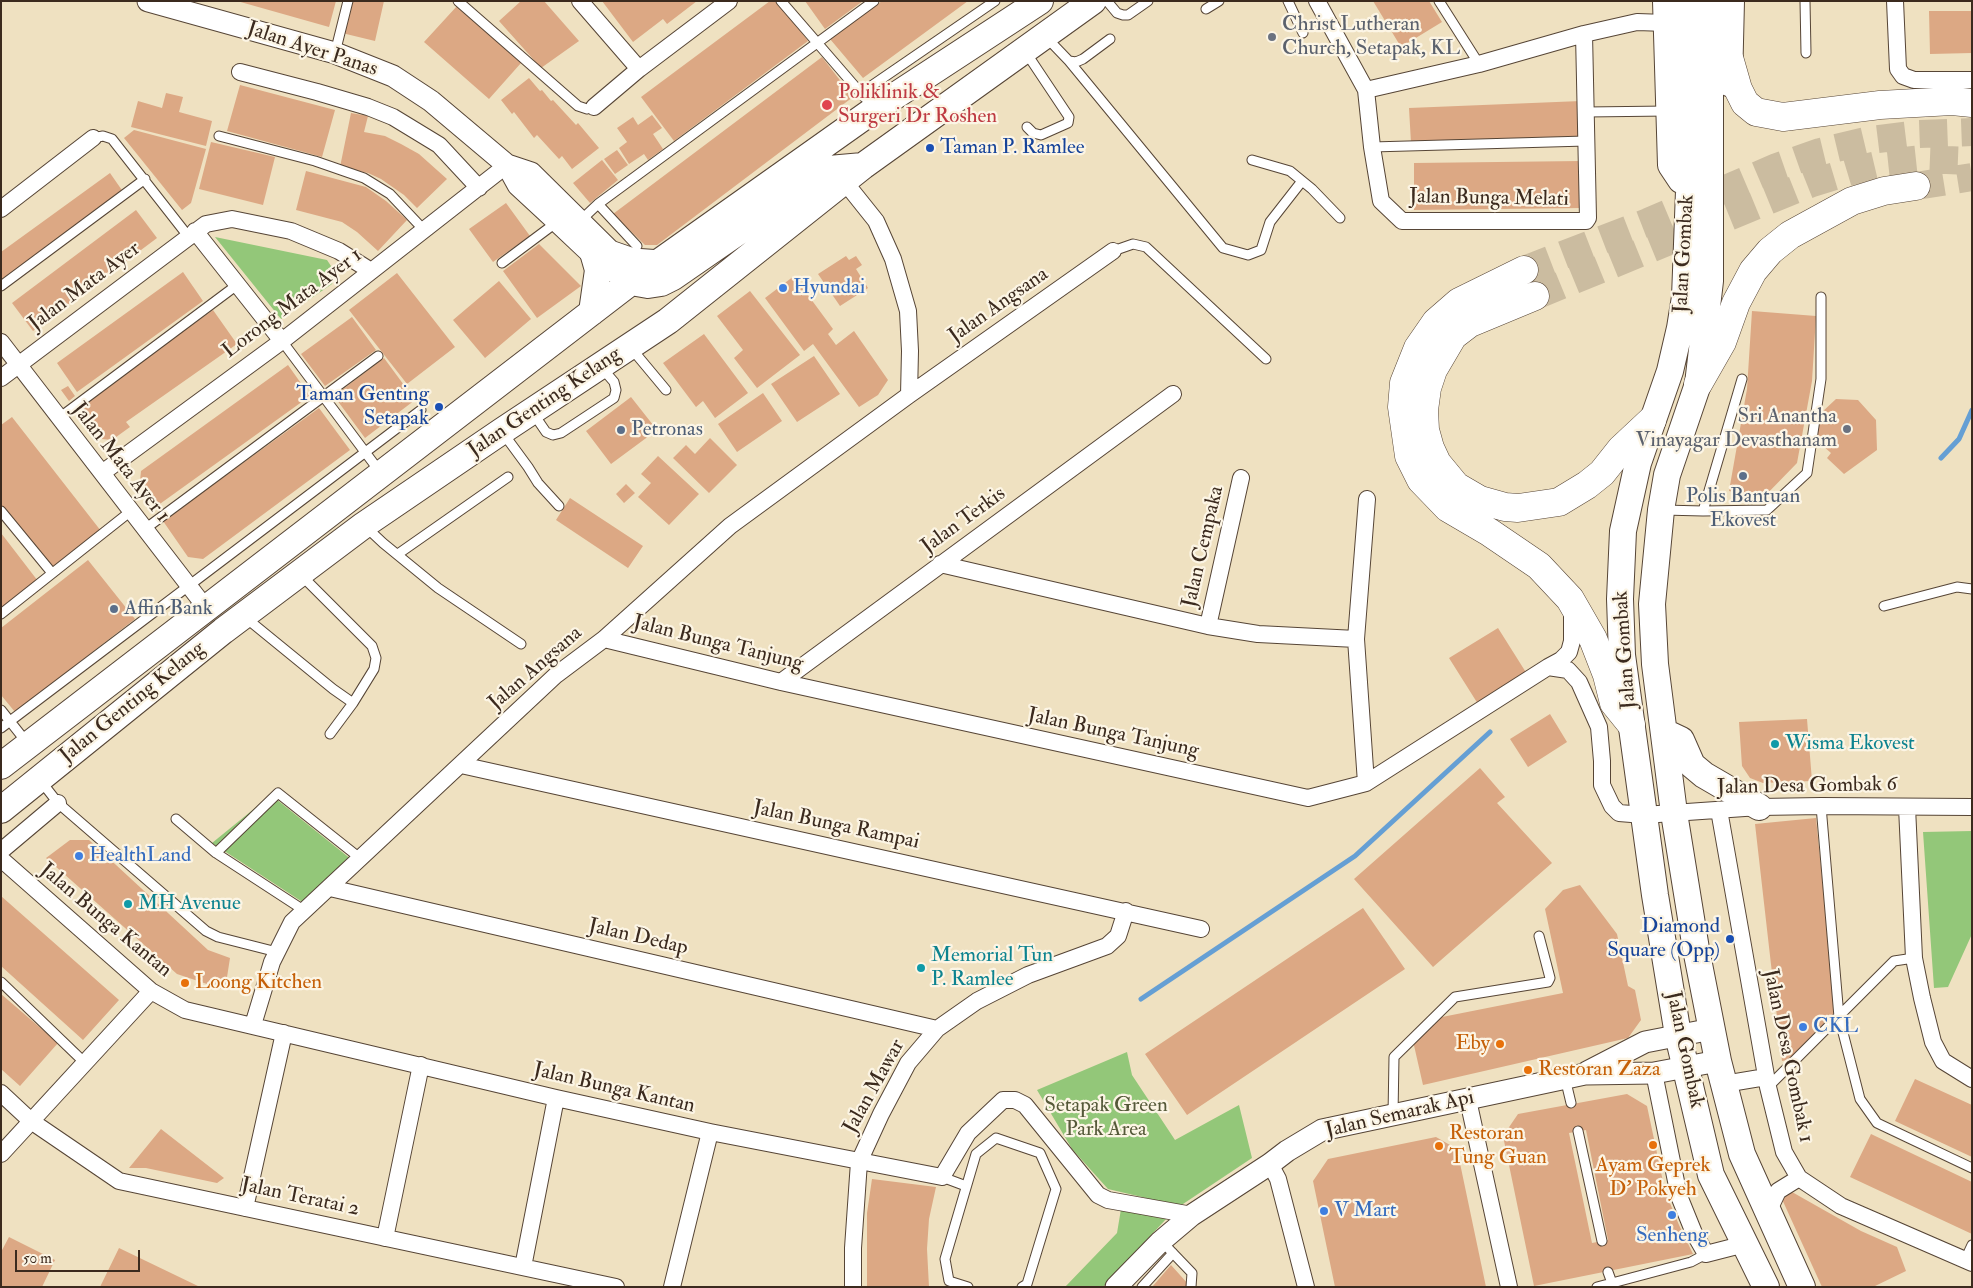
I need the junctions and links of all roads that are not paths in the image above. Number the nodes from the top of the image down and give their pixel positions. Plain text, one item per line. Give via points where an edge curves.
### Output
1 (148, 1) edge
2 (348, 1) edge
3 (458, 1) edge
4 (729, 1) edge
5 (781, 1) edge
6 (874, 1) edge
7 (995, 1) edge
8 (1040, 1) edge
9 (1093, 1) edge
10 (1107, 1) edge
11 (1148, 1) edge
12 (1220, 1) edge
13 (1288, 1) edge
14 (1317, 1) edge
15 (1438, 1) edge
16 (1688, 1) edge
17 (1710, 1) edge
18 (1731, 1) edge
19 (1806, 1) edge
20 (1896, 1) edge
21 (585, 3) edge
22 (1206, 8) dead end
23 (1666, 12) edge
24 (1303, 33) dead end
25 (1584, 34) junction
26 (1110, 39) dead end
27 (816, 43) junction
28 (1035, 43) junction
29 (335, 53) junction
30 (1806, 53) dead end
31 (1069, 61) junction
32 (1730, 61) junction
33 (1478, 64) junction
34 (639, 68) junction
35 (240, 72) dead end
36 (1972, 80) edge
37 (1366, 90) junction
38 (868, 101) junction
39 (1972, 103) edge
40 (594, 107) joint
41 (1668, 111) junction
42 (1586, 112) junction
43 (1027, 127) dead end
44 (219, 136) dead end
45 (94, 138) joint
46 (1586, 141) junction
47 (1372, 147) junction
48 (1252, 160) dead end
49 (507, 166) junction
50 (854, 174) junction
51 (145, 179) junction
52 (1302, 181) junction
53 (1916, 186) tunnel mouth
54 (479, 188) junction
55 (1688, 191) junction
56 (598, 204) junction
57 (1, 209) edge
58 (1340, 218) dead end
59 (580, 221) junction
60 (558, 222) junction
61 (424, 230) junction
62 (192, 233) junction
63 (1710, 241) junction
64 (637, 246) dead end
65 (1113, 251) joint
66 (594, 256) junction
67 (660, 260) junction
68 (502, 263) dead end
69 (1524, 270) tunnel mouth
70 (371, 271) junction
71 (631, 282) junction
72 (1, 286) edge
73 (237, 286) junction
74 (1535, 296) tunnel mouth
75 (1821, 297) dead end
76 (592, 312) junction
77 (282, 341) junction
78 (1, 342) edge
79 (629, 346) junction
80 (378, 356) dead end
81 (1266, 359) dead end
82 (19, 365) junction
83 (600, 366) junction
84 (1, 378) edge
85 (1742, 379) dead end
86 (1698, 384) junction
87 (666, 390) dead end
88 (1173, 394) dead end
89 (908, 395) junction
90 (324, 397) junction
91 (421, 410) dead end
92 (532, 411) junction
93 (59, 418) junction
94 (1652, 420) junction
95 (502, 431) junction
96 (365, 452) junction
97 (102, 473) junction
98 (382, 474) junction
99 (508, 478) dead end
100 (1241, 478) dead end
101 (1367, 499) dead end
102 (559, 506) dead end
103 (1661, 510) junction
104 (1, 511) edge
105 (131, 511) junction
106 (1703, 511) junction
107 (364, 525) junction
108 (145, 529) junction
109 (398, 554) junction
110 (940, 564) junction
111 (52, 573) junction
112 (299, 573) junction
113 (188, 586) junction
114 (1972, 589) edge
115 (1570, 599) junction
116 (1884, 606) dead end
117 (206, 608) junction
118 (1, 614) edge
119 (243, 616) junction
120 (1208, 626) junction
121 (1356, 638) junction
122 (604, 639) junction
123 (521, 644) dead end
124 (1548, 667) junction
125 (780, 682) junction
126 (353, 703) junction
127 (1, 710) edge
128 (10, 721) junction
129 (1631, 724) junction
130 (1, 728) edge
131 (1664, 732) junction
132 (330, 734) dead end
133 (28, 744) junction
134 (461, 765) junction
135 (1, 766) edge
136 (39, 778) junction
137 (1366, 783) junction
138 (58, 803) junction
139 (1820, 806) junction
140 (1907, 806) junction
141 (1759, 807) junction
142 (1972, 807) edge
143 (1, 810) edge
144 (1719, 810) junction
145 (1674, 813) junction
146 (1644, 815) junction
147 (176, 819) dead end
148 (1, 851) edge
149 (216, 852) junction
150 (1, 859) edge
151 (361, 859) junction
152 (330, 888) junction
153 (305, 911) junction
154 (1126, 911) junction
155 (1201, 928) dead end
156 (1539, 936) dead end
157 (277, 952) junction
158 (1914, 958) junction
159 (1, 982) edge
160 (151, 991) junction
161 (1839, 1017) junction
162 (253, 1025) junction
163 (937, 1028) junction
164 (1712, 1028) junction
165 (284, 1033) junction
166 (1678, 1035) junction
167 (85, 1063) junction
168 (421, 1065) junction
169 (1686, 1068) junction
170 (1654, 1073) junction
171 (1721, 1073) junction
172 (1575, 1076) junction
173 (1972, 1079) edge
174 (1767, 1082) junction
175 (1, 1093) edge
176 (556, 1098) junction
177 (1468, 1100) junction
178 (1571, 1103) dead end
179 (1393, 1115) junction
180 (31, 1121) junction
181 (1578, 1131) dead end
182 (710, 1132) junction
183 (1, 1154) edge
184 (859, 1162) junction
185 (1270, 1164) junction
186 (1972, 1168) edge
187 (942, 1177) junction
188 (1799, 1178) junction
189 (966, 1186) junction
190 (245, 1208) junction
191 (1768, 1212) junction
192 (1192, 1215) junction
193 (385, 1238) junction
194 (1602, 1241) dead end
195 (1745, 1244) junction
196 (1166, 1248) junction
197 (1706, 1254) junction
198 (1970, 1256) edge
199 (523, 1267) junction
200 (1608, 1272) dead end
201 (1612, 1283) junction
202 (616, 1287) edge
203 (672, 1287) edge
204 (853, 1287) edge
205 (968, 1287) edge
206 (1022, 1287) edge
207 (1116, 1287) edge
208 (1142, 1287) edge
209 (1191, 1287) edge
210 (1306, 1287) edge
211 (1509, 1287) edge
212 (1598, 1287) edge
213 (1766, 1287) edge
214 (1802, 1287) edge

1 - 29 street, Jalan Ayer Panas
2 - 29 lane
3 - 40 lane via 578,106
4 - 34 street
5 - 27 lane
6 - 27 lane
7 - 38 lane
8 - 38 main road, Jalan Genting Kelang
9 - 28 main road, Jalan Genting Kelang
10 - 11 lane via 1117,13 1128,14
12 - 22 lane
13 - 24 lane
14 - 37 street, Jalan Bunga Melati
15 - 33 lane
16 - 55 main road, Jalan Gombak
17 - 63 main road, Jalan Gombak
18 - 32 main road
19 - 30 lane
20 - 36 street via 1898,68 1903,76 1914,80
21 - 34 street
23 - 25 street
23 - 41 main road
25 - 33 street
25 - 42 street, Jalan Bunga Melati
26 - 31 lane via 1083,59
27 - 38 lane
27 - 56 lane
28 - 31 lane
28 - 43 lane via 1069,117 1068,123 1041,135
28 - 50 main road, Jalan Genting Kelang
29 - 49 street, Jalan Ayer Panas via 393,76 431,101
31 - 52 lane via 1223,248 1248,255 1261,250 1270,222
32 - 39 highway via 1746,103 1756,112 1783,117 1880,105
32 - 63 main road via 1725,197
33 - 37 street
34 - 40 street
35 - 54 street via 368,107 393,117 439,145
37 - 47 street, Jalan Bunga Melati
38 - 67 main road, Jalan Genting Kelang
41 - 42 lane
41 - 55 main road via 1671,165
42 - 46 street, Jalan Bunga Melati
44 - 61 lane via 315,161 364,178 390,194
45 - 51 lane via 112,139
45 - 57 street
46 - 47 lane
46 - 47 street, Jalan Bunga Melati via 1588,218 1582,222 1402,221 1382,201
48 - 52 lane via 1290,171
49 - 54 street, Lorong Mata Ayer 1
49 - 59 street, Jalan Ayer Panas via 531,172
49 - 60 street, Jalan Ayer Panas via 518,185
50 - 71 main road via 829,169 673,277 648,285
50 - 79 main road, Jalan Genting Kelang via 680,312
50 - 89 street via 894,259 908,311
51 - 62 lane
51 - 72 lane
52 - 58 lane
53 - 86 highway via 1852,201 1790,235 1770,251 1753,271 1736,303 1722,342
54 - 61 street, Lorong Mata Ayer 1
55 - 94 main road, Jalan Gombak via 1685,297 1670,371
56 - 59 lane
56 - 64 lane
59 - 67 street, Jalan Ayer Panas via 610,252 633,259
60 - 66 street, Jalan Ayer Panas
60 - 68 lane
61 - 70 street, Lorong Mata Ayer 1
62 - 70 street, Jalan Mata Ayer via 206,224 232,219 291,231 339,251
62 - 73 street
62 - 82 street, Jalan Mata Ayer
63 - 86 main road, Jalan Gombak via 1710,281
65 - 81 lane via 1133,244 1146,247
65 - 89 street, Jalan Angsana
66 - 71 street, Jalan Ayer Panas
66 - 76 main road via 598,270
67 - 71 main road, Jalan Genting Kelang
69 - 115 highway via 1459,302 1436,322 1418,348 1404,383 1405,432 1409,456 1421,480 1435,496 1448,508 1539,566
70 - 77 street, Lorong Mata Ayer 1
71 - 76 main road, Jalan Genting Kelang
73 - 77 street
73 - 93 lane
74 - 94 highway via 1470,322 1453,336 1433,370 1424,410 1425,430 1437,463 1456,486 1480,500 1505,507 1559,502 1602,473 1621,449
75 - 106 lane via 1821,379 1806,473 1767,510
76 - 98 main road, Jalan Genting Kelang
77 - 90 lane
77 - 97 street, Lorong Mata Ayer 1
78 - 82 street, Jalan Mata Ayer 1
79 - 83 main road, Jalan Genting Kelang
79 - 87 lane
80 - 90 lane
82 - 84 street, Jalan Mata Ayer
82 - 93 street, Jalan Mata Ayer 1
83 - 92 main road, Jalan Genting Kelang
83 - 92 lane via 614,382 614,398 553,435 546,432
85 - 106 lane
86 - 103 main road, Jalan Gombak via 1667,475
88 - 110 street, Jalan Terkis
89 - 122 street, Jalan Angsana via 730,526
90 - 96 lane
90 - 108 lane
91 - 96 lane
92 - 95 main road, Jalan Genting Kelang
93 - 97 street, Jalan Mata Ayer 1
94 - 129 main road, Jalan Gombak via 1638,463 1623,531 1622,655
95 - 102 lane via 538,483
95 - 107 main road, Jalan Genting Kelang
96 - 98 lane
96 - 113 lane
97 - 105 street, Jalan Mata Ayer 1
98 - 117 main road, Jalan Genting Kelang
99 - 109 lane
100 - 120 street, Jalan Cempaka
101 - 121 street
103 - 106 lane
103 - 131 main road, Jalan Gombak via 1652,604 1655,664
104 - 111 lane
105 - 108 street, Jalan Mata Ayer 1
105 - 111 lane
107 - 109 lane
107 - 112 main road, Jalan Genting Kelang
108 - 113 street, Jalan Mata Ayer 1
109 - 123 lane via 438,588
110 - 120 street
110 - 125 street, Jalan Terkis
111 - 118 lane
112 - 119 main road, Jalan Genting Kelang
112 - 126 lane via 372,646 376,658 374,669
113 - 117 street, Jalan Mata Ayer 1
113 - 128 lane
114 - 116 lane via 1956,587
115 - 124 street, Jalan Bunga Tanjung via 1572,641 1569,652
115 - 129 highway via 1594,639 1614,702
117 - 133 main road, Jalan Genting Kelang
119 - 126 lane
119 - 136 main road, Jalan Genting Kelang
120 - 121 street via 1258,634
121 - 137 street
122 - 125 street, Jalan Bunga Tanjung
122 - 134 street, Jalan Angsana via 556,675
124 - 137 street, Jalan Bunga Tanjung
124 - 146 street, Jalan Desa Gombak 6 via 1568,670 1579,682 1599,727 1602,784 1612,806 1619,813
125 - 137 street, Jalan Bunga Tanjung via 1308,798
126 - 132 lane
127 - 128 lane
128 - 130 lane
128 - 133 lane
129 - 146 main road, Jalan Gombak
131 - 141 main road via 1681,740 1692,765 1704,776
131 - 145 main road, Jalan Gombak
133 - 135 main road, Jalan Genting Kelang
134 - 151 street, Jalan Angsana
134 - 154 street, Jalan Bunga Rampai
136 - 138 lane
136 - 143 main road, Jalan Genting Kelang
138 - 148 street
138 - 157 lane via 206,931
139 - 140 street, Jalan Desa Gombak 6
139 - 141 street, Jalan Desa Gombak 6
139 - 161 lane
140 - 142 street, Jalan Desa Gombak 6
140 - 158 street
141 - 144 street, Jalan Desa Gombak 6
144 - 145 street, Jalan Desa Gombak 6
144 - 174 street, Jalan Desa Gombak 1
145 - 146 street, Jalan Desa Gombak 6
145 - 164 main road, Jalan Gombak
146 - 166 main road, Jalan Gombak
147 - 149 lane
149 - 151 lane via 278,793
149 - 153 lane
150 - 160 street, Jalan Bunga Kantan
151 - 152 street, Jalan Angsana
152 - 153 street, Jalan Angsana
152 - 163 street, Jalan Dedap
153 - 157 street, Jalan Angsana via 292,922
154 - 155 street, Jalan Bunga Rampai
154 - 163 street, Jalan Mawar via 1118,936 1107,946 1028,975 976,1001
156 - 179 lane via 1550,978 1548,982 1455,998 1394,1057
157 - 162 street, Jalan Angsana
158 - 161 lane via 1894,961
158 - 173 street via 1933,1042 1943,1061
159 - 167 lane
160 - 162 street, Jalan Bunga Kantan via 185,1010
160 - 167 street
161 - 174 lane
161 - 186 lane via 1860,1099 1877,1123
162 - 165 street, Jalan Bunga Kantan
163 - 184 street, Jalan Mawar via 908,1063
164 - 166 street, Jalan Semarak Api
164 - 171 main road, Jalan Gombak
165 - 168 street, Jalan Bunga Kantan
165 - 190 street
166 - 169 main road, Jalan Gombak
166 - 172 street, Jalan Semarak Api via 1645,1042
167 - 180 street
168 - 176 street, Jalan Bunga Kantan
168 - 193 street
169 - 170 street, Jalan Semarak Api
169 - 171 street, Jalan Semarak Api
169 - 195 main road, Jalan Gombak via 1712,1176
170 - 172 street, Jalan Semarak Api
170 - 197 street via 1679,1196
171 - 174 street
171 - 191 main road, Jalan Gombak via 1742,1154
172 - 177 street, Jalan Semarak Api
172 - 178 lane
174 - 188 street, Jalan Desa Gombak 1 via 1784,1152
175 - 180 street, Jalan Teratai 2
176 - 182 street, Jalan Bunga Kantan
176 - 199 street
177 - 179 street, Jalan Semarak Api
177 - 211 street
179 - 185 street, Jalan Semarak Api via 1322,1130
180 - 183 street
180 - 190 street, Jalan Teratai 2 via 119,1181
181 - 194 lane
182 - 184 street, Jalan Bunga Kantan
182 - 203 street
184 - 187 street, Jalan Bunga Kantan
184 - 204 street
185 - 192 street, Jalan Semarak Api
185 - 210 street via 1278,1179
187 - 189 lane
187 - 192 street via 968,1133 1003,1100 1015,1100 1025,1105 1098,1195 1108,1200
188 - 191 street via 1778,1192
188 - 198 street, Jalan Desa Gombak 1 via 1841,1206
189 - 205 lane via 945,1259 949,1281
189 - 206 lane via 976,1154 996,1138 1040,1153 1056,1189 1027,1284
190 - 193 street, Jalan Teratai 2
191 - 214 main road, Jalan Gombak
192 - 196 street, Jalan Semarak Api
193 - 199 street, Jalan Teratai 2
195 - 197 street
195 - 213 main road, Jalan Gombak
196 - 207 street, Jalan Semarak Api
196 - 208 lane
196 - 209 lane via 1192,1273
197 - 201 lane via 1690,1262
199 - 202 street, Jalan Teratai 2
200 - 201 lane
201 - 212 lane

